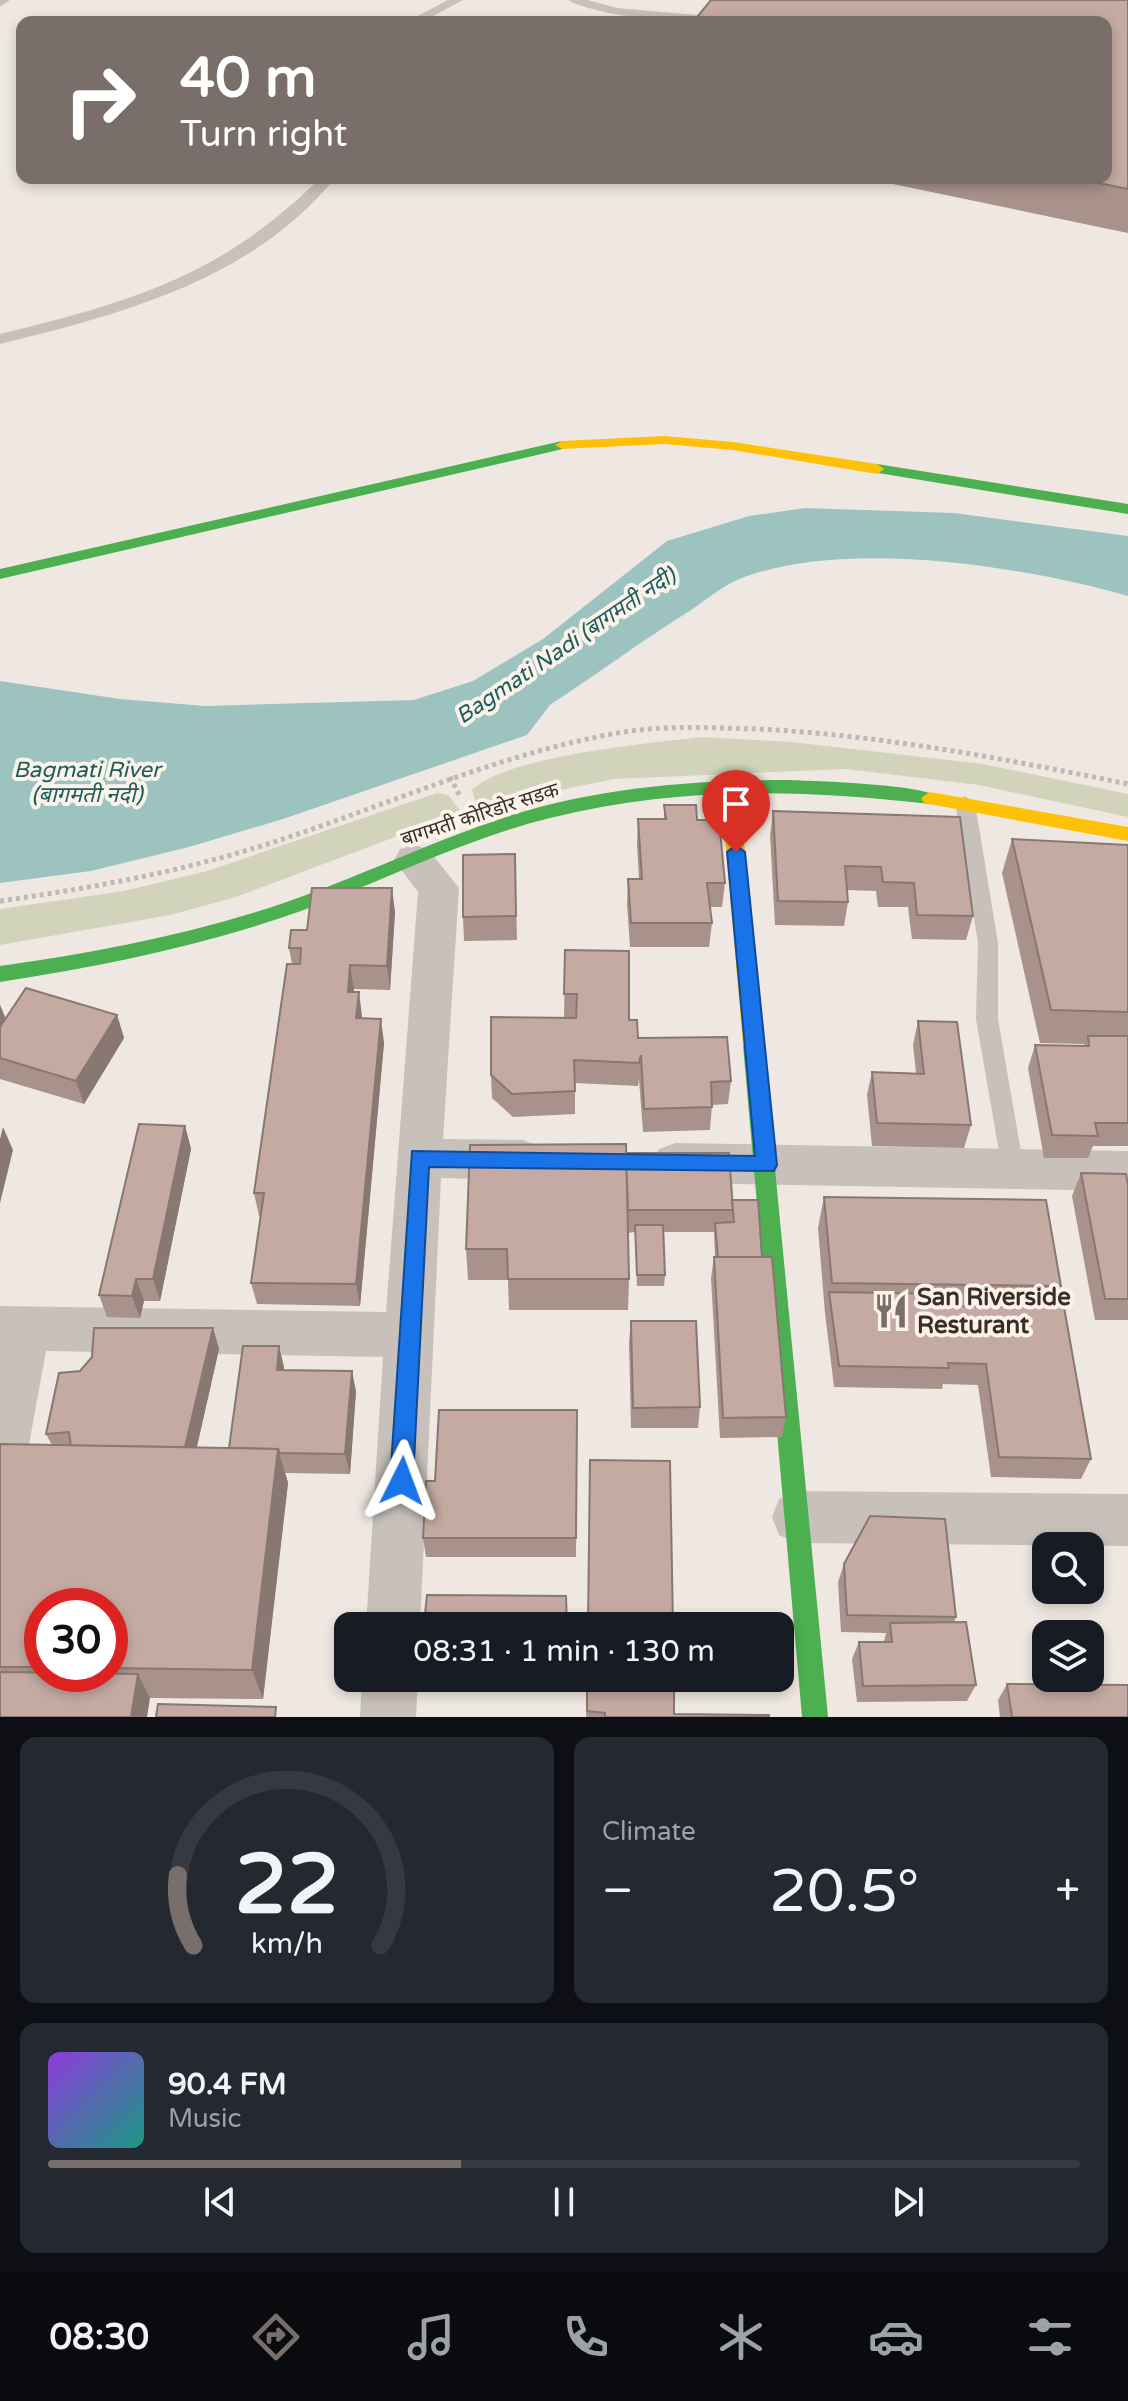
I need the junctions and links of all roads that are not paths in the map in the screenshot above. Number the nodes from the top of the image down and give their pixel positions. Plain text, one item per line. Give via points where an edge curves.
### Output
1 (457, 0) edge
2 (574, 0) edge
3 (424, 16) edge
4 (662, 16) edge
5 (322, 184) edge
6 (0, 339) edge
7 (1128, 509) edge
8 (0, 574) edge
9 (730, 789) junction
10 (965, 803) junction
11 (1128, 834) edge
12 (414, 860) junction
13 (0, 974) edge
14 (419, 1158) junction
15 (561, 1161) edge
16 (640, 1162) edge
17 (767, 1165) junction
18 (1013, 1169) junction
19 (1128, 1171) edge
20 (13, 1328) edge
21 (410, 1335) junction
22 (0, 1461) edge
23 (798, 1517) junction
24 (1128, 1520) edge
25 (394, 1612) edge
26 (389, 1692) edge
27 (388, 1717) edge
28 (815, 1717) edge

1 - 3 lane
2 - 4 lane via 616,12
5 - 6 lane via 283,224 201,277 94,316
7 - 8 main road via 733,446 611,440 480,462
9 - 10 main road, बागमती कोरिडोर सडक via 857,789
9 - 12 main road, बागमती कोरिडोर सडक via 644,795 553,810
9 - 17 main road
10 - 11 main road, बागमती कोरिडोर सडक
10 - 18 lane via 988,943 987,1019
12 - 13 main road, बागमती कोरिडोर सडक via 291,907 159,945
12 - 14 street via 439,888
14 - 15 street
14 - 21 street
16 - 17 street
17 - 18 street
17 - 23 main road
18 - 19 street
20 - 21 street
20 - 22 street
21 - 25 street
23 - 24 street
23 - 28 main road
26 - 27 street

